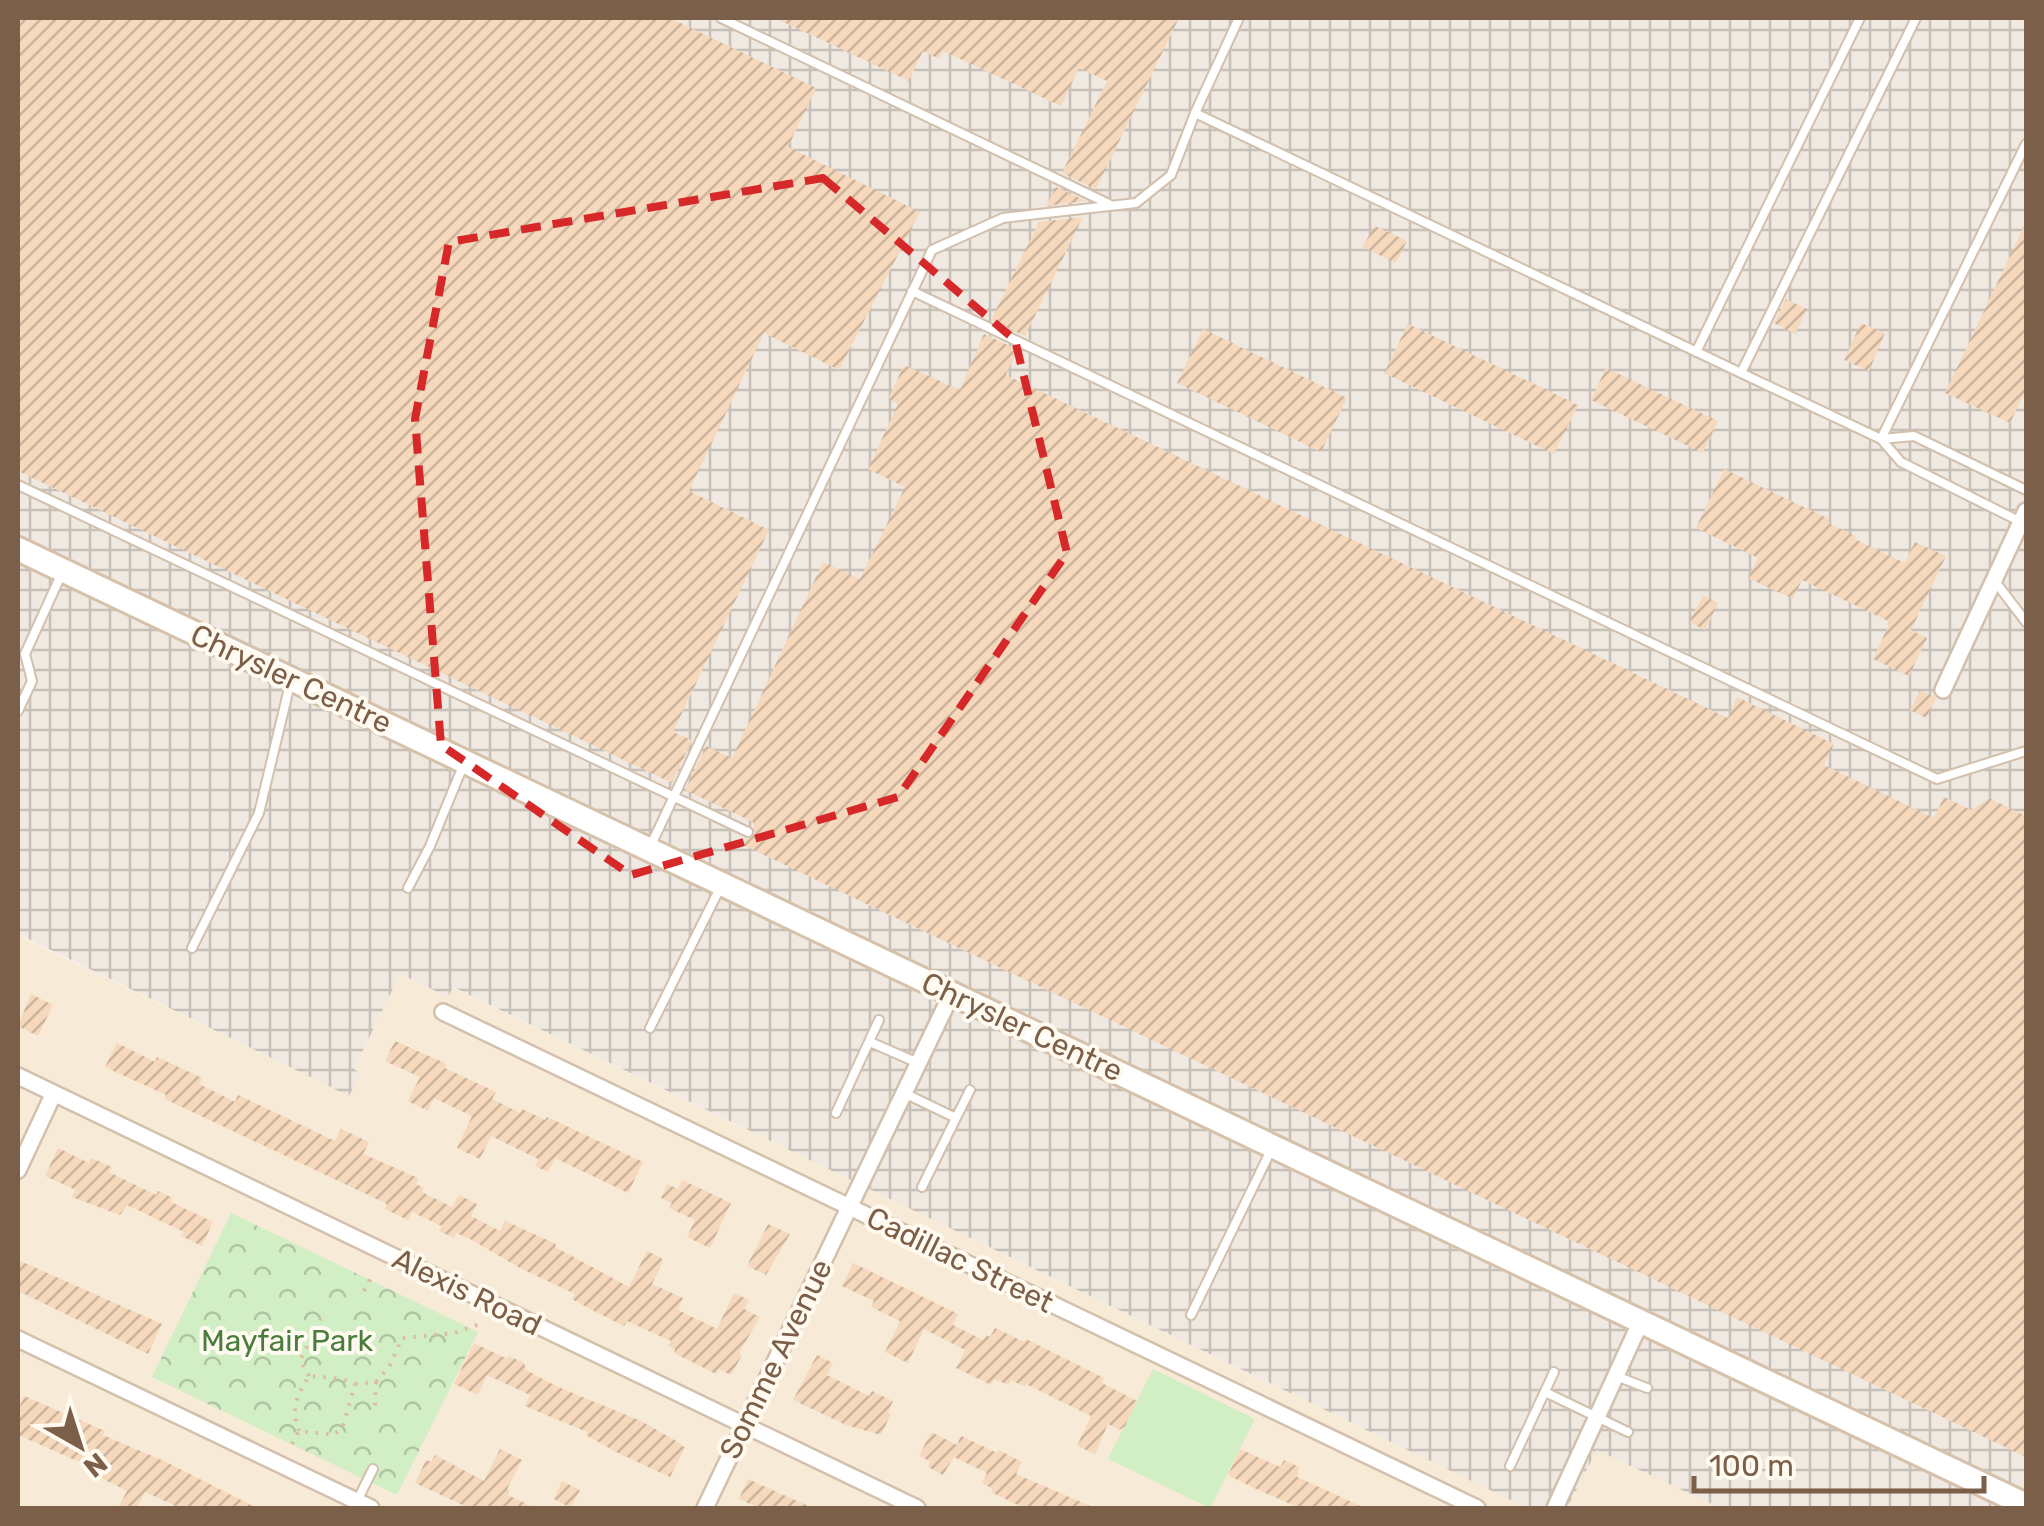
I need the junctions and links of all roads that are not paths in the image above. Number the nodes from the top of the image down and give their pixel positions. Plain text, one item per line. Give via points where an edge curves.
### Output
1 (721, 18) edge
2 (1238, 18) edge
3 (1860, 18) edge
4 (1916, 18) edge
5 (1195, 113) junction
6 (2026, 144) edge
7 (1113, 206) junction
8 (912, 291) junction
9 (1696, 352) junction
10 (1741, 374) junction
11 (1881, 438) junction
12 (18, 485) edge
13 (2026, 490) edge
14 (2024, 516) edge
15 (18, 549) edge
16 (63, 571) junction
17 (1994, 580) junction
18 (2026, 622) edge
19 (291, 679) junction
20 (1943, 690) dead end
21 (18, 711) edge
22 (2026, 751) edge
23 (464, 762) junction
24 (676, 798) junction
25 (748, 832) dead end
26 (649, 849) junction
27 (722, 884) junction
28 (408, 888) dead end
29 (192, 948) dead end
30 (952, 993) junction
31 (443, 1012) dead end
32 (879, 1020) dead end
33 (650, 1028) dead end
34 (870, 1042) junction
35 (918, 1063) junction
36 (18, 1076) edge
37 (970, 1090) dead end
38 (904, 1093) junction
39 (54, 1094) junction
40 (836, 1113) dead end
41 (956, 1118) junction
42 (1273, 1146) junction
43 (18, 1170) edge
44 (922, 1187) dead end
45 (849, 1207) junction
46 (1192, 1315) dead end
47 (1641, 1321) junction
48 (18, 1339) edge
49 (1554, 1372) dead end
50 (1616, 1376) junction
51 (1647, 1388) dead end
52 (1545, 1392) junction
53 (1596, 1418) junction
54 (744, 1426) junction
55 (1628, 1432) dead end
56 (1510, 1466) dead end
57 (373, 1469) dead end
58 (2026, 1504) edge
59 (364, 1505) edge
60 (704, 1508) edge
61 (917, 1508) edge
62 (1477, 1508) edge
63 (1555, 1508) edge

1 - 7 lane
2 - 5 lane
3 - 9 lane
4 - 10 lane
5 - 7 lane via 1171,175 1136,203
5 - 9 lane
6 - 11 lane
7 - 8 lane via 1004,218 932,250
8 - 22 lane via 1937,779
8 - 24 lane
9 - 10 lane
10 - 11 lane
11 - 13 lane via 1914,436
11 - 14 lane via 1901,462
12 - 24 lane
14 - 17 street
15 - 16 street, Chrysler Centre
16 - 19 street, Chrysler Centre
16 - 21 lane via 25,654 32,681
17 - 18 lane
17 - 20 street
19 - 23 street, Chrysler Centre
19 - 29 lane via 259,813
23 - 26 street, Chrysler Centre
23 - 28 lane
24 - 25 lane
24 - 26 lane
26 - 27 street, Chrysler Centre
27 - 30 street, Chrysler Centre
27 - 33 lane
30 - 35 street, Somme Avenue
30 - 42 street, Chrysler Centre
31 - 45 street, Cadillac Street
32 - 34 lane
34 - 35 lane
34 - 40 lane
35 - 38 street, Somme Avenue
36 - 39 street, Alexis Road
37 - 41 lane
38 - 41 lane
38 - 45 street, Somme Avenue
39 - 43 street
39 - 54 street, Alexis Road
41 - 44 lane
42 - 46 lane
42 - 47 street, Chrysler Centre
45 - 54 street, Somme Avenue
45 - 62 street, Cadillac Street
47 - 50 street
47 - 58 street, Chrysler Centre
48 - 59 street
49 - 52 lane
50 - 51 lane
50 - 53 street
52 - 53 lane
52 - 56 lane
53 - 55 lane
53 - 63 street
54 - 60 street, Somme Avenue
54 - 61 street, Alexis Road
57 - 59 lane

